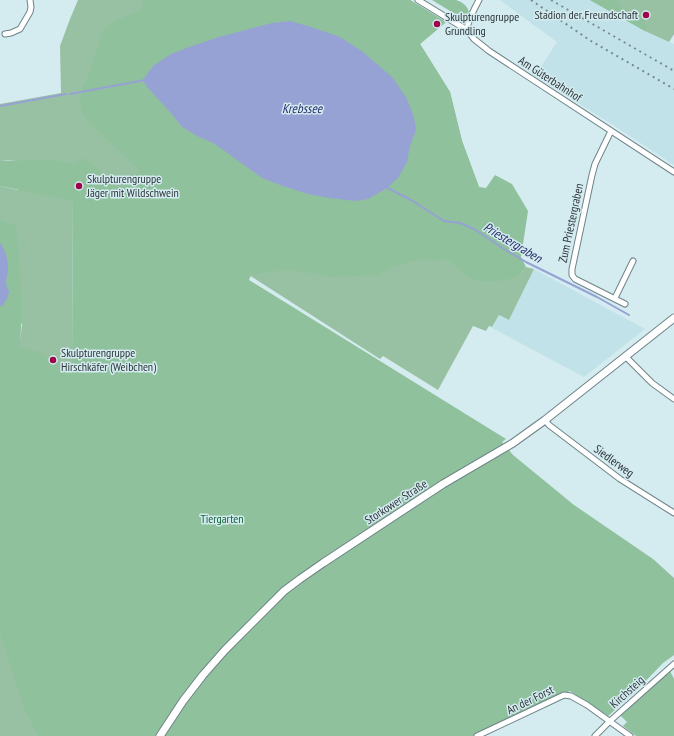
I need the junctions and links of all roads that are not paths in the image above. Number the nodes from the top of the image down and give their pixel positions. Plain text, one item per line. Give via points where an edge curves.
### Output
1 (30, 0) edge
2 (418, 0) edge
3 (479, 0) edge
4 (467, 30) junction
5 (5, 34) dead end
6 (611, 131) junction
7 (674, 172) edge
8 (633, 261) dead end
9 (615, 298) junction
10 (625, 304) dead end
11 (674, 318) edge
12 (626, 357) junction
13 (674, 399) edge
14 (545, 420) junction
15 (674, 513) edge
16 (674, 664) edge
17 (610, 721) junction
18 (160, 736) edge
19 (477, 736) edge
20 (595, 736) edge
21 (630, 736) edge

1 - 5 street via 30,12 20,29
2 - 4 street, Am Güterbahnhof
3 - 4 street via 470,17
4 - 6 street, Am Güterbahnhof via 489,51
6 - 7 street, Am Güterbahnhof
6 - 9 street, Zum Priestergraben via 592,175 572,275 592,288
8 - 9 street
9 - 10 street, Zum Priestergraben
11 - 12 main road, Storkower Straße
12 - 13 street
12 - 14 main road, Storkower Straße
14 - 15 street, Siedlerweg via 620,478
14 - 18 main road, Storkower Straße via 513,443 443,484 284,591 203,675
16 - 17 street, Kirchsteig
17 - 19 street, An der Forst via 572,696 564,695
17 - 20 street, Kirchsteig
17 - 21 street, An der Forst

